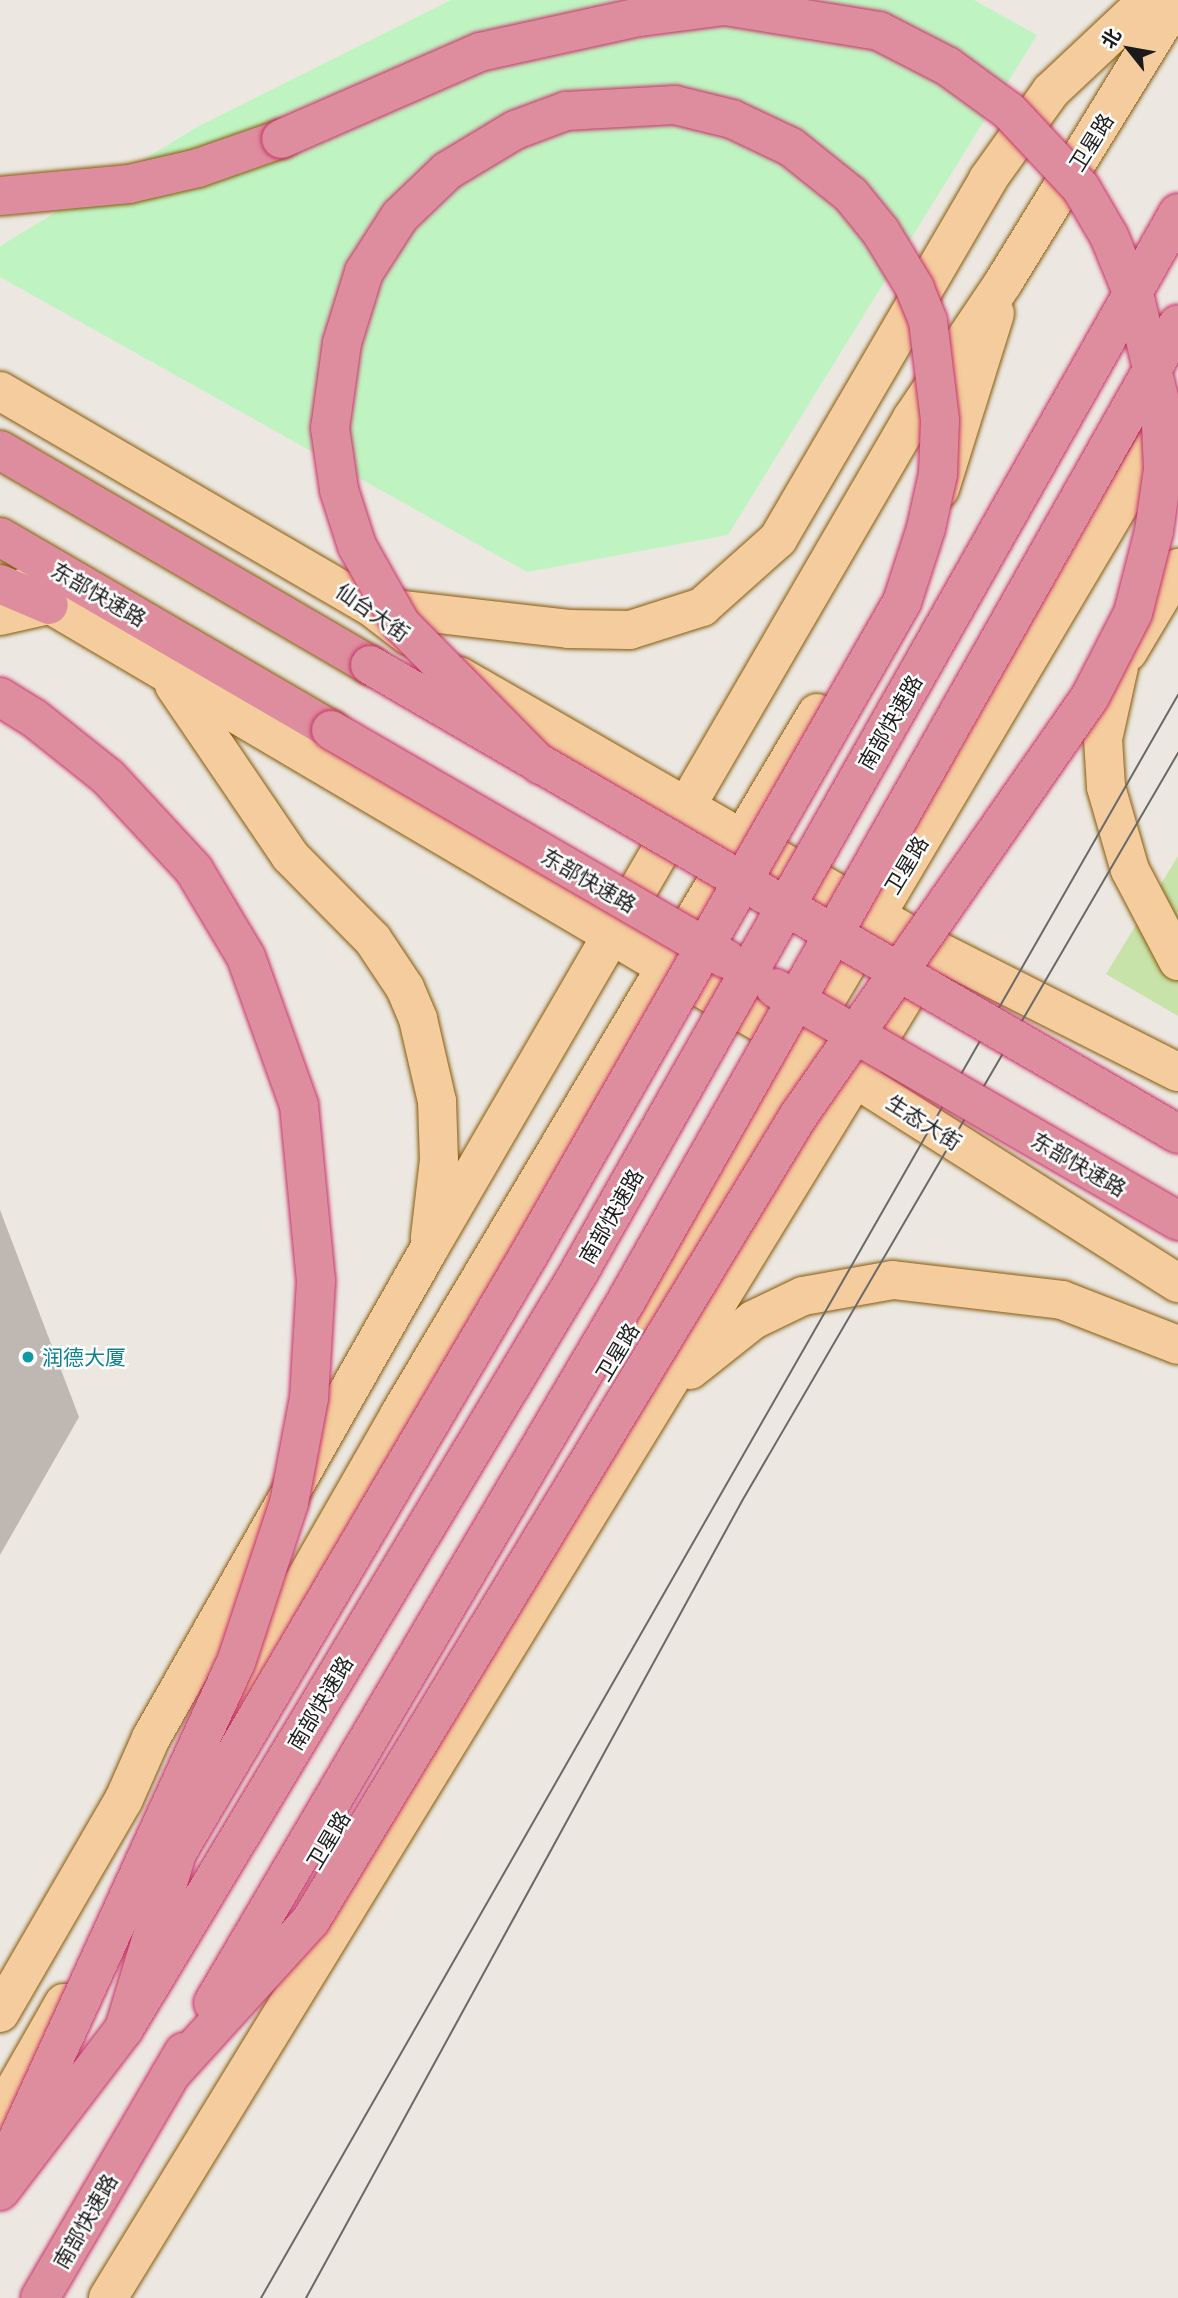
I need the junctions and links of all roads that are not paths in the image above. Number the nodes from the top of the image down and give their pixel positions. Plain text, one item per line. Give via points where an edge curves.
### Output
1 (1148, 0) edge
2 (1177, 0) edge
3 (0, 196) edge
4 (1178, 214) edge
5 (1003, 284) junction
6 (1178, 324) edge
7 (0, 391) edge
8 (1178, 407) edge
9 (0, 450) edge
10 (0, 537) edge
11 (1178, 568) edge
12 (0, 573) edge
13 (0, 584) edge
14 (48, 605) junction
15 (370, 606) junction
16 (0, 616) edge
17 (1119, 667) junction
18 (169, 678) junction
19 (0, 697) edge
20 (540, 765) junction
21 (688, 808) junction
22 (742, 840) junction
23 (876, 916) junction
24 (612, 937) junction
25 (934, 949) junction
26 (1178, 961) edge
27 (665, 968) junction
28 (799, 1045) junction
29 (1178, 1072) edge
30 (856, 1079) junction
31 (1178, 1134) edge
32 (1178, 1222) edge
33 (429, 1249) junction
34 (1178, 1283) edge
35 (1178, 1345) edge
36 (667, 1390) junction
37 (0, 2013) edge
38 (124, 2029) junction
39 (170, 2075) junction
40 (0, 2115) edge
41 (0, 2178) edge
42 (0, 2191) edge
43 (40, 2298) edge
44 (57, 2298) edge
45 (108, 2298) edge

1 - 15 main road via 1051,91 988,179 778,540 702,607 659,624 618,630 569,629
2 - 5 main road, 卫星路
3 - 39 highway, bridge via 130,184 198,168 281,139 480,52 555,33 725,6 803,16 879,31 947,66 1009,111 1082,188 1109,236 1136,302 1160,402 1163,469 1151,542 1133,613 1090,697 799,1115 311,1920
4 - 38 highway, 南部快速路, bridge via 578,1275
5 - 21 main road, 卫星路 via 912,418
5 - 22 main road, 卫星路 via 948,471 909,560
6 - 39 highway, 南部快速路, bridge via 625,1303
7 - 15 main road, 仙台大街
8 - 23 main road, 卫星路
9 - 20 highway, bridge
10 - 32 highway, 东部快速路, bridge
11 - 17 main road
12 - 14 main road
13 - 14 highway
14 - 16 main road
14 - 18 main road
15 - 21 main road, 仙台大街 via 459,675
17 - 25 main road via 1065,730
17 - 26 main road via 1103,739 1106,786 1130,870
18 - 24 main road
18 - 33 main road via 290,856 373,940 405,988 418,1019 436,1101 439,1160
19 - 41 highway, bridge via 108,777 194,870 246,957 299,1105 316,1281 309,1398 289,1503 236,1662
20 - 31 highway, bridge
20 - 38 highway, bridge via 401,624 357,546 338,490 330,428 342,343 364,272 400,216 447,171 515,130 566,111 676,105 732,119 791,148 851,195 915,288 928,321 940,420 938,474 926,528 902,603 531,1251 177,1853
21 - 22 main road, 仙台大街
21 - 24 main road, 卫星路
22 - 23 main road
22 - 27 main road, 卫星路
23 - 25 main road
23 - 28 main road, 卫星路
24 - 27 main road
24 - 33 main road, 卫星路
25 - 29 main road
25 - 30 main road
27 - 28 main road, 生态大街
27 - 40 main road, 卫星路 via 399,1415
28 - 30 main road, 生态大街
28 - 44 main road, 卫星路
30 - 34 main road, 生态大街
30 - 36 main road
33 - 37 main road, 卫星路
35 - 36 main road via 1062,1300 893,1280 803,1296 752,1320
36 - 45 main road
38 - 42 highway, 南部快速路, bridge
39 - 43 highway, 南部快速路, bridge

